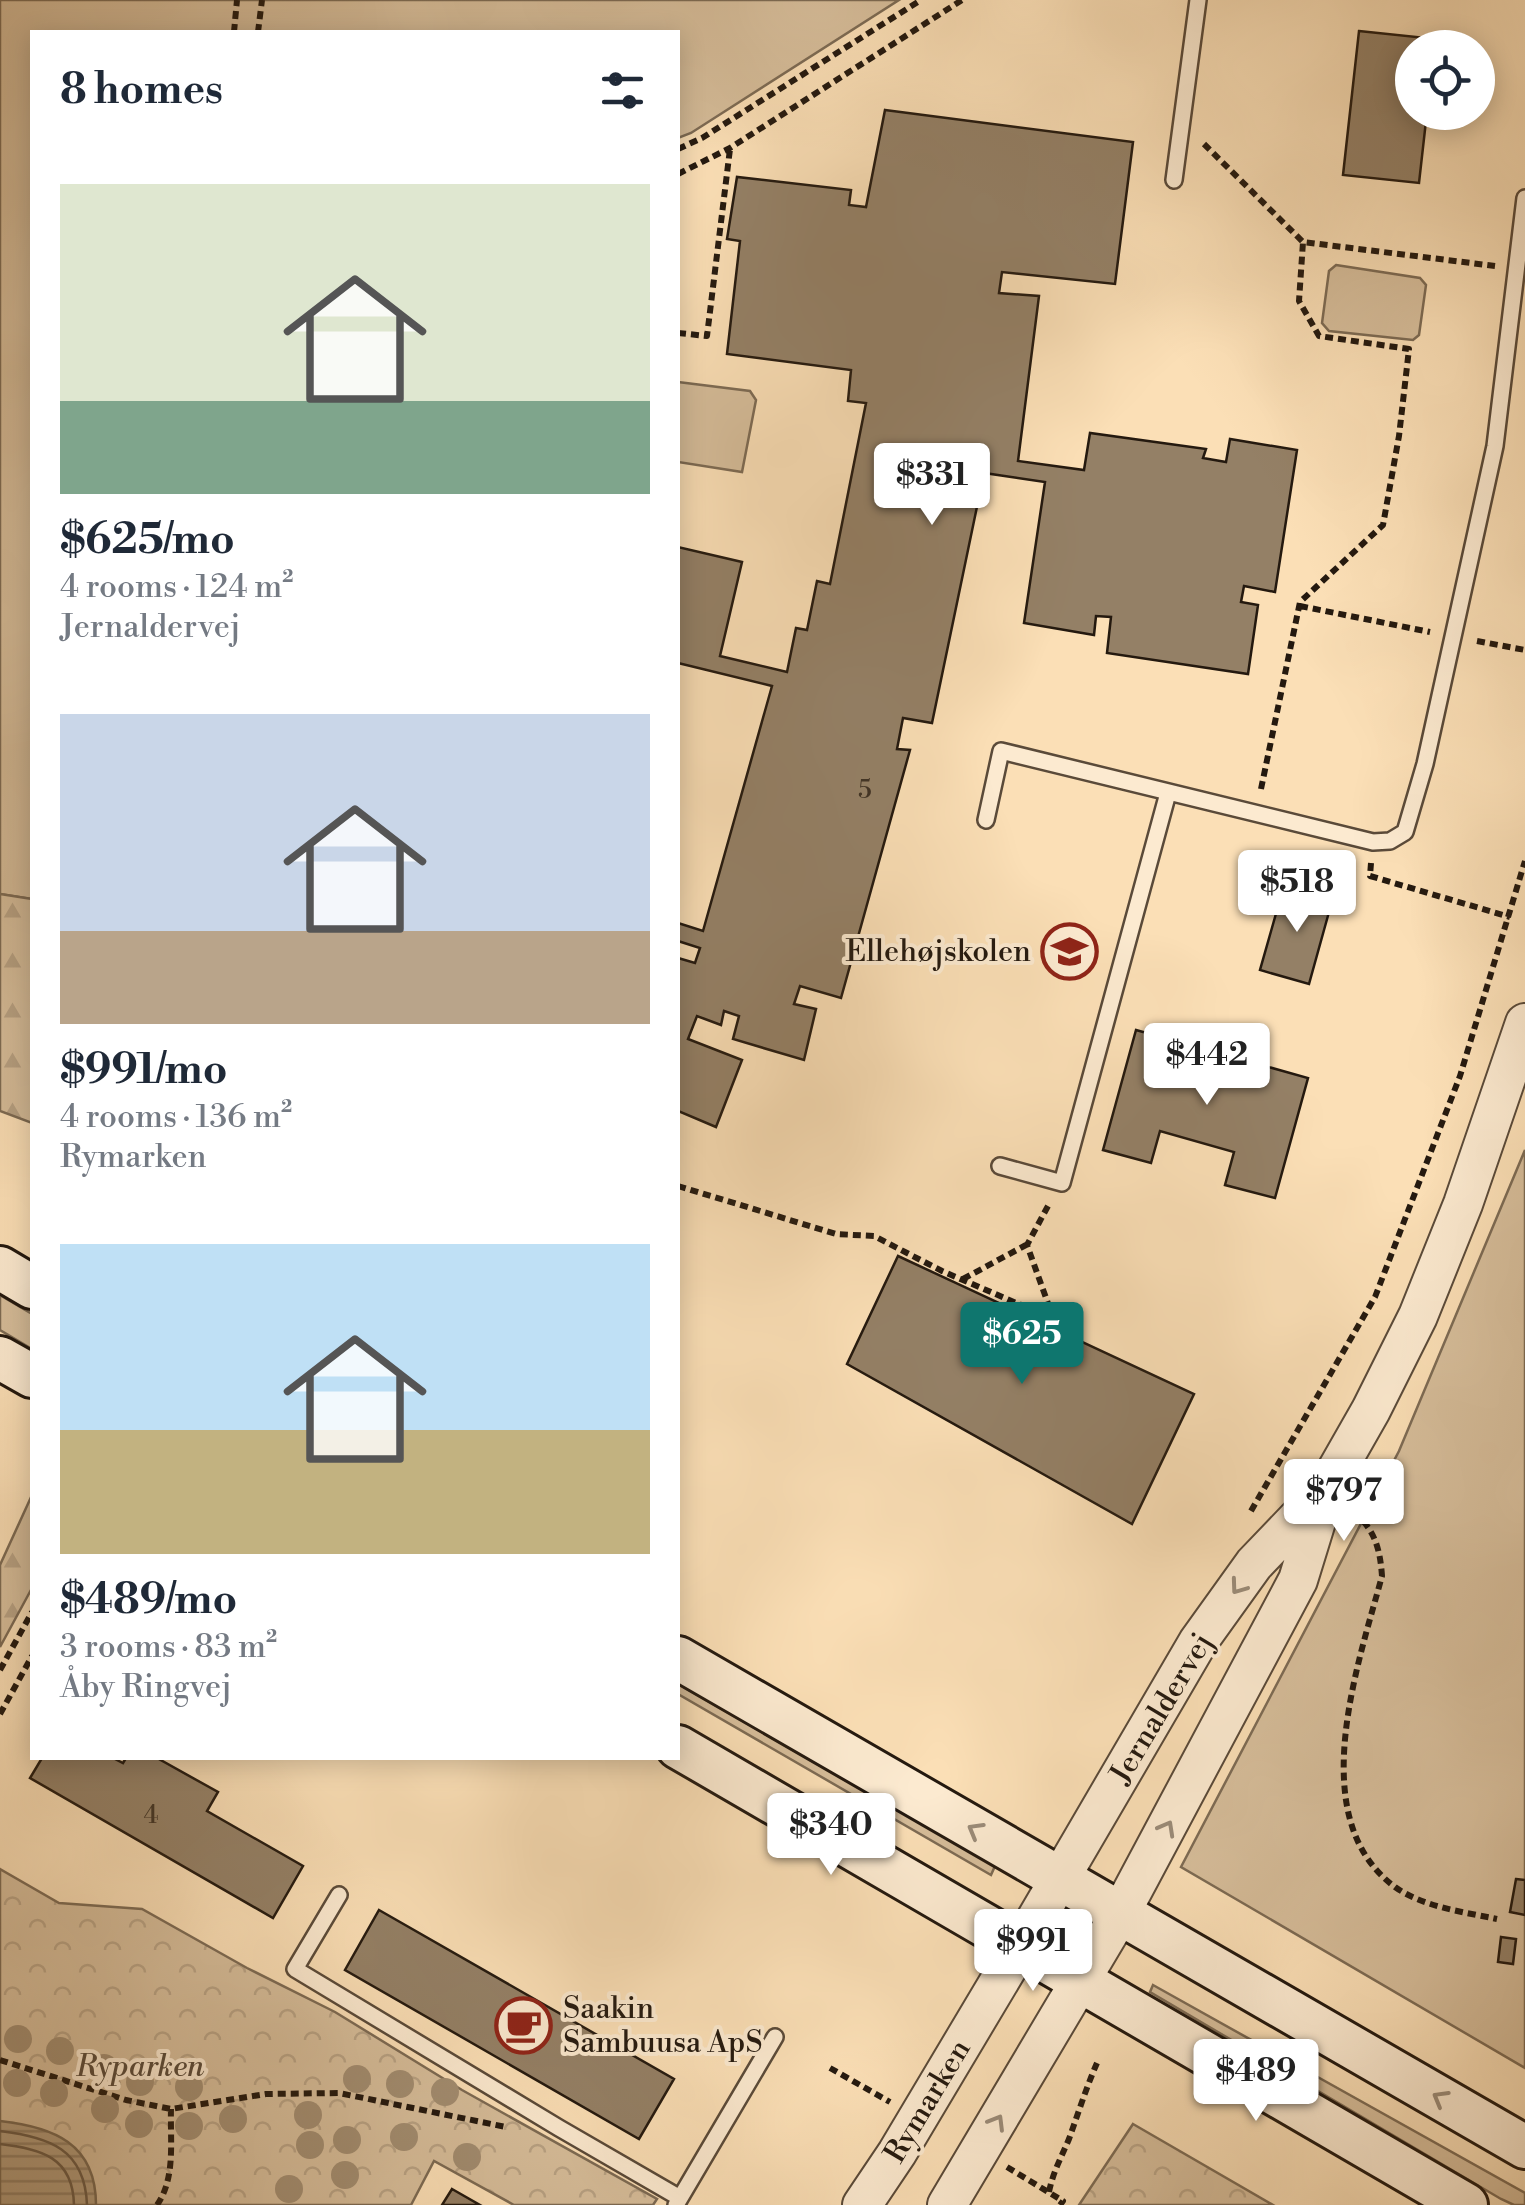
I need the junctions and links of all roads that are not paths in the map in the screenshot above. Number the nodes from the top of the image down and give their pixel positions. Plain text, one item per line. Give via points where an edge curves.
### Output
1 (1198, 0) edge
2 (1174, 180) dead end
3 (1525, 198) edge
4 (1168, 793) junction
5 (986, 820) dead end
6 (1525, 1023) edge
7 (1000, 1166) dead end
8 (0, 1268) edge
9 (30, 1285) edge
10 (0, 1358) edge
11 (30, 1375) edge
12 (1326, 1488) junction
13 (680, 1659) edge
14 (680, 1748) edge
15 (1060, 1879) junction
16 (339, 1895) dead end
17 (1120, 1914) junction
18 (1021, 1945) junction
19 (1082, 1980) junction
20 (775, 2037) dead end
21 (1525, 2147) edge
22 (678, 2201) edge
23 (862, 2205) edge
24 (946, 2205) edge
25 (1466, 2205) edge

1 - 2 lane
3 - 4 lane via 1495,446 1405,832 1390,842 1373,842
4 - 5 lane via 1002,752
4 - 7 lane via 1062,1183
6 - 12 street, Jernaldervej via 1418,1316
8 - 9 main road
10 - 11 main road
12 -> 15 street, Jernaldervej via 1254,1564 1198,1642
17 -> 12 street, Jernaldervej via 1298,1580
15 -> 13 main road
14 - 18 main road
15 - 17 main road
15 - 18 street, Jernaldervej
16 - 22 lane via 295,1969
17 - 19 street, Jernaldervej
21 -> 17 main road
18 - 19 main road
18 - 23 street, Rymarken
24 -> 19 street
19 - 25 main road
20 - 22 lane

